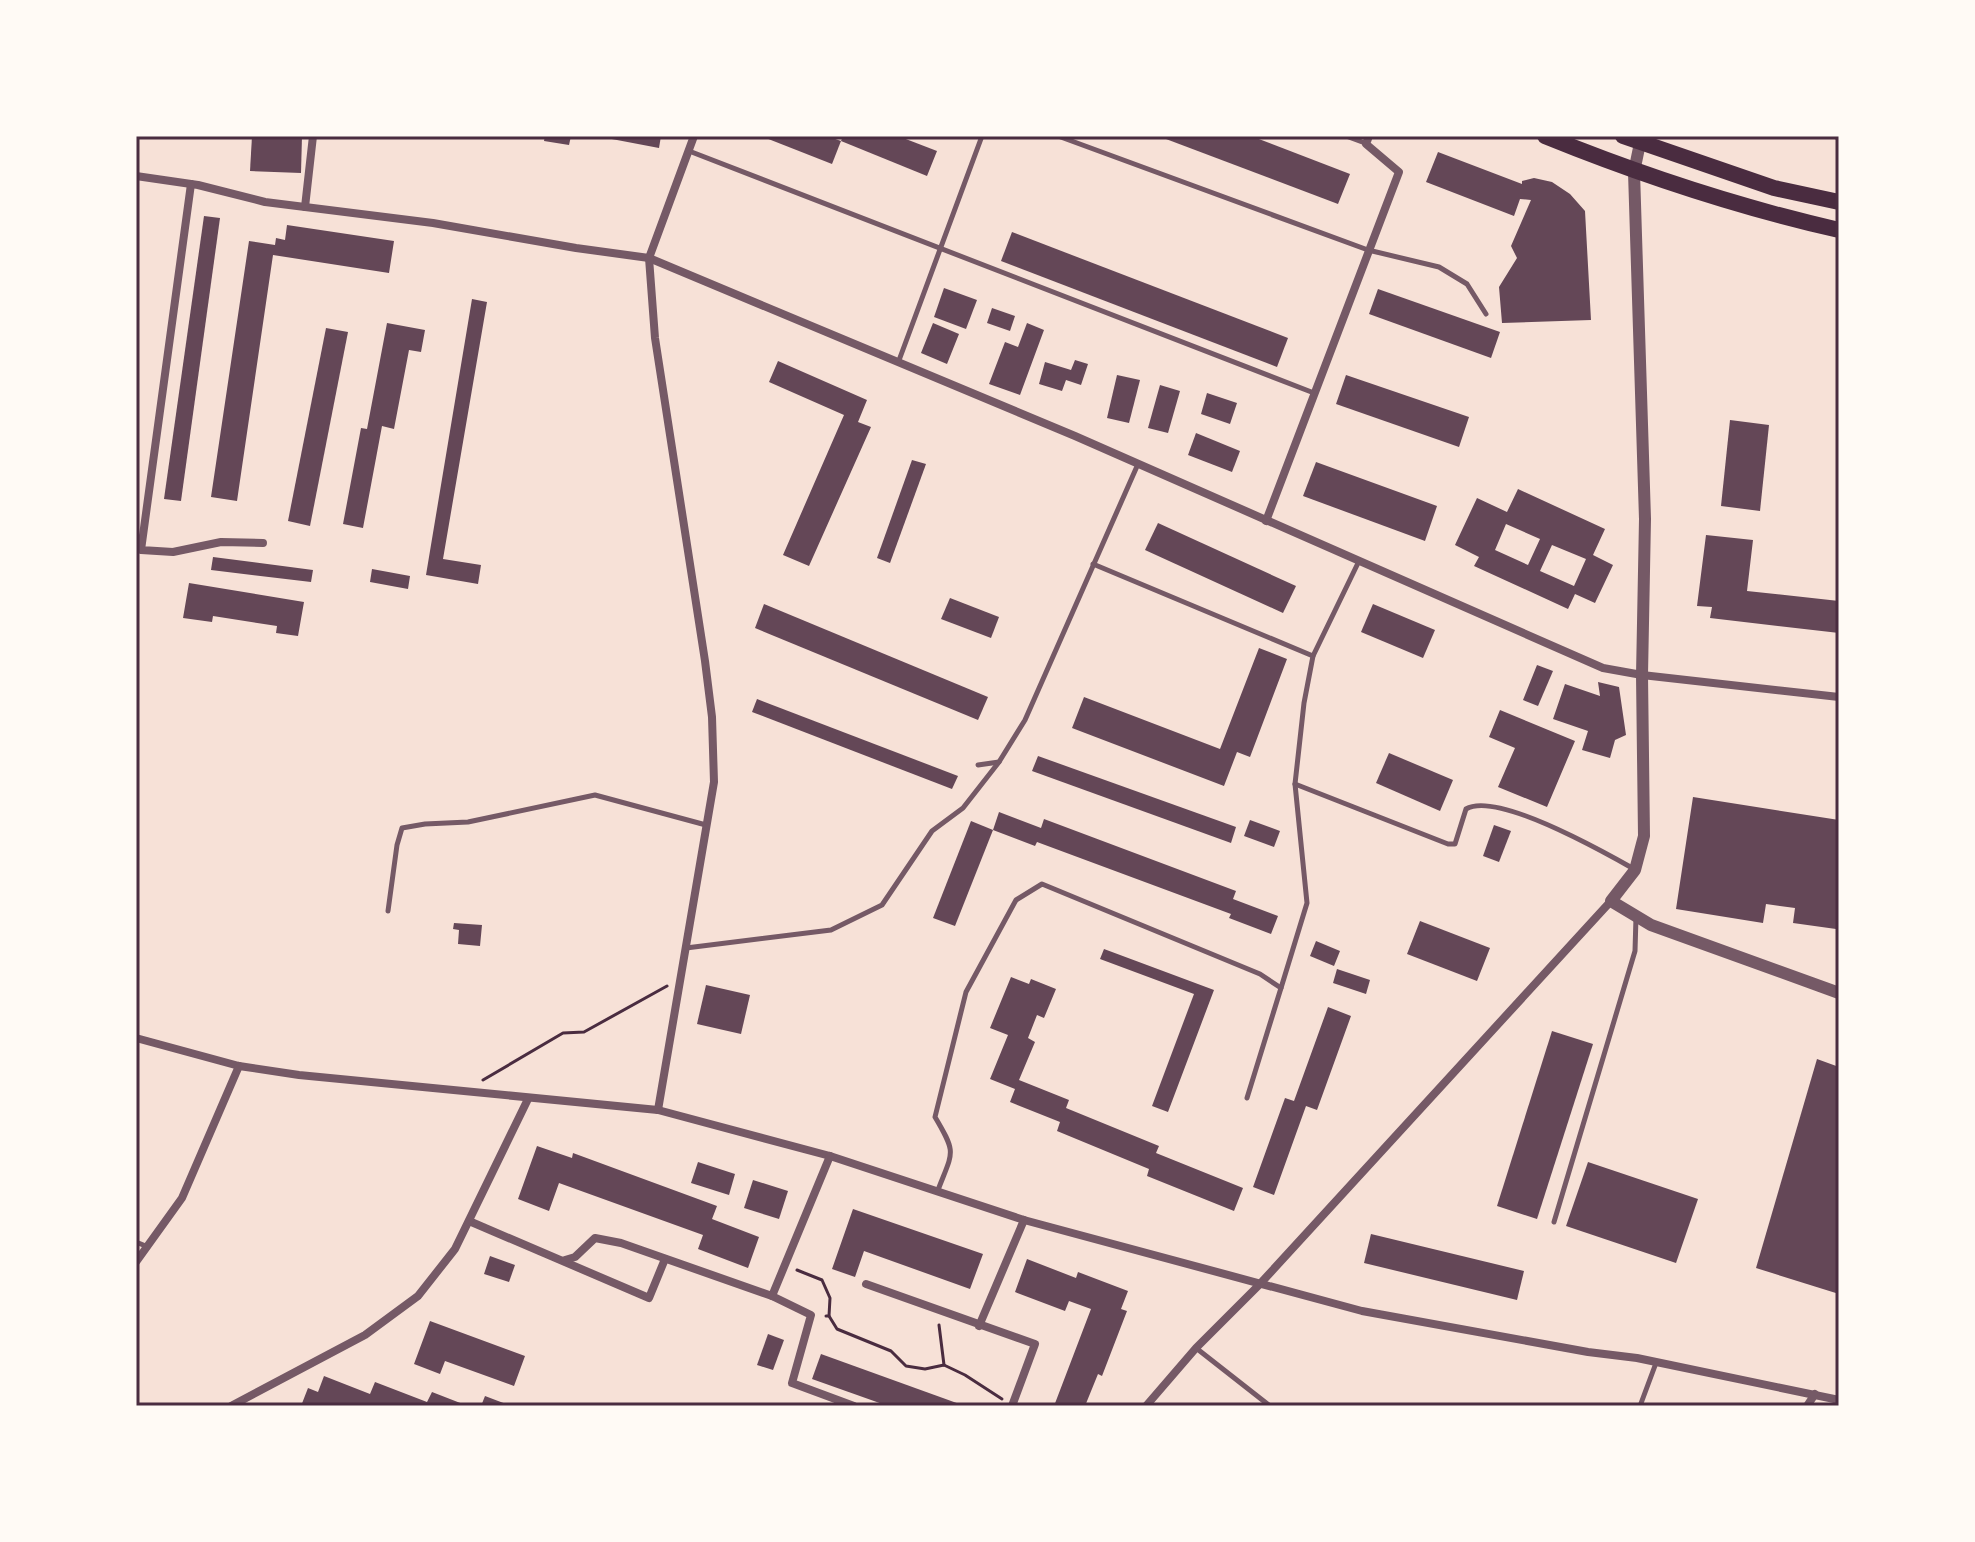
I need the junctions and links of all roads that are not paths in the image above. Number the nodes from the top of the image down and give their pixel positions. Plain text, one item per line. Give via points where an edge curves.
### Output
1 (313, 136) edge
2 (694, 136) edge
3 (982, 136) edge
4 (1058, 136) edge
5 (1346, 136) edge
6 (1545, 136) edge
7 (1623, 136) edge
8 (1833, 136) edge
9 (1839, 138) edge
10 (1368, 140) edge
11 (1640, 143) junction
12 (689, 151) junction
13 (1634, 172) junction
14 (136, 176) edge
15 (191, 184) junction
16 (1839, 202) edge
17 (305, 207) junction
18 (1839, 230) edge
19 (942, 248) junction
20 (1368, 250) junction
21 (649, 258) junction
22 (1486, 314) dead end
23 (898, 363) junction
24 (1314, 393) junction
25 (1138, 464) junction
26 (1266, 521) junction
27 (263, 543) dead end
28 (1359, 561) junction
29 (1093, 564) junction
30 (1313, 656) junction
31 (1642, 675) junction
32 (1839, 697) edge
33 (999, 762) junction
34 (978, 765) dead end
35 (1295, 784) junction
36 (707, 826) junction
37 (1635, 870) junction
38 (1611, 901) junction
39 (388, 911) dead end
40 (1637, 916) junction
41 (686, 948) junction
42 (1281, 988) junction
43 (1839, 993) edge
44 (136, 1038) edge
45 (239, 1066) junction
46 (1247, 1098) dead end
47 (528, 1099) junction
48 (658, 1110) junction
49 (830, 1156) junction
50 (938, 1190) junction
51 (1024, 1220) junction
52 (469, 1221) junction
53 (1554, 1222) dead end
54 (136, 1242) edge
55 (149, 1248) junction
56 (665, 1259) junction
57 (565, 1260) junction
58 (136, 1262) edge
59 (866, 1284) dead end
60 (1259, 1285) junction
61 (772, 1296) junction
62 (979, 1326) junction
63 (1196, 1348) junction
64 (1657, 1362) junction
65 (1815, 1394) junction
66 (1839, 1400) edge
67 (231, 1406) edge
68 (854, 1406) edge
69 (1012, 1406) edge
70 (1146, 1406) edge
71 (1270, 1406) edge
72 (1640, 1406) edge
73 (1807, 1406) edge

1 - 17 street
2 - 12 street
3 - 19 lane
4 - 20 lane
5 - 10 lane
6 - 13 main road
7 - 11 main road
8 - 9 lane
10 - 20 street via 1399,172
11 - 13 street
11 - 16 main road via 1774,188
12 - 19 lane
12 - 21 street
13 - 18 main road
13 - 31 street via 1645,519
14 - 15 street
15 - 17 street
15 - 27 street via 141,550
17 - 21 street
19 - 23 lane
19 - 24 lane
20 - 22 lane via 1439,267 1467,284
20 - 24 street
21 - 23 street
21 - 36 street via 655,338 712,717 714,782
23 - 25 street
24 - 26 street
25 - 26 street
25 - 29 lane
26 - 28 street
28 - 30 lane
28 - 31 street via 1603,668
29 - 30 lane
29 - 33 lane via 1025,720
30 - 35 lane
31 - 32 street
31 - 37 street via 1644,836
33 - 34 lane
33 - 41 lane via 963,808 932,831 882,905 831,930
35 - 37 lane via 1448,844 1455,844 1466,809 1473,804 1501,808 1558,829
35 - 42 lane via 1307,903
36 - 39 lane via 595,795 468,822 402,828
36 - 41 street
37 - 38 street
38 - 40 street
38 - 60 street
40 - 43 street
40 - 53 lane via 1635,951
41 - 48 street
42 - 46 lane
42 - 50 lane via 1260,974 1042,884 1016,900 966,992 935,1117 951,1145
44 - 45 street
45 - 47 street
45 - 55 street via 182,1198
47 - 48 street
47 - 52 street
48 - 49 street
49 - 50 street
49 - 61 street
50 - 51 street
51 - 60 street
51 - 62 street
52 - 57 street
52 - 67 street via 455,1249 418,1296 365,1335
54 - 55 lane
55 - 58 street
56 - 57 street via 595,1238
56 - 57 street via 649,1298
56 - 61 street
59 - 62 street
60 - 63 street
60 - 64 street via 1362,1311
61 - 68 street via 811,1315 792,1383
62 - 69 street via 1035,1344
63 - 70 street
63 - 71 lane
64 - 65 street
64 - 72 lane
65 - 66 street
65 - 73 street

